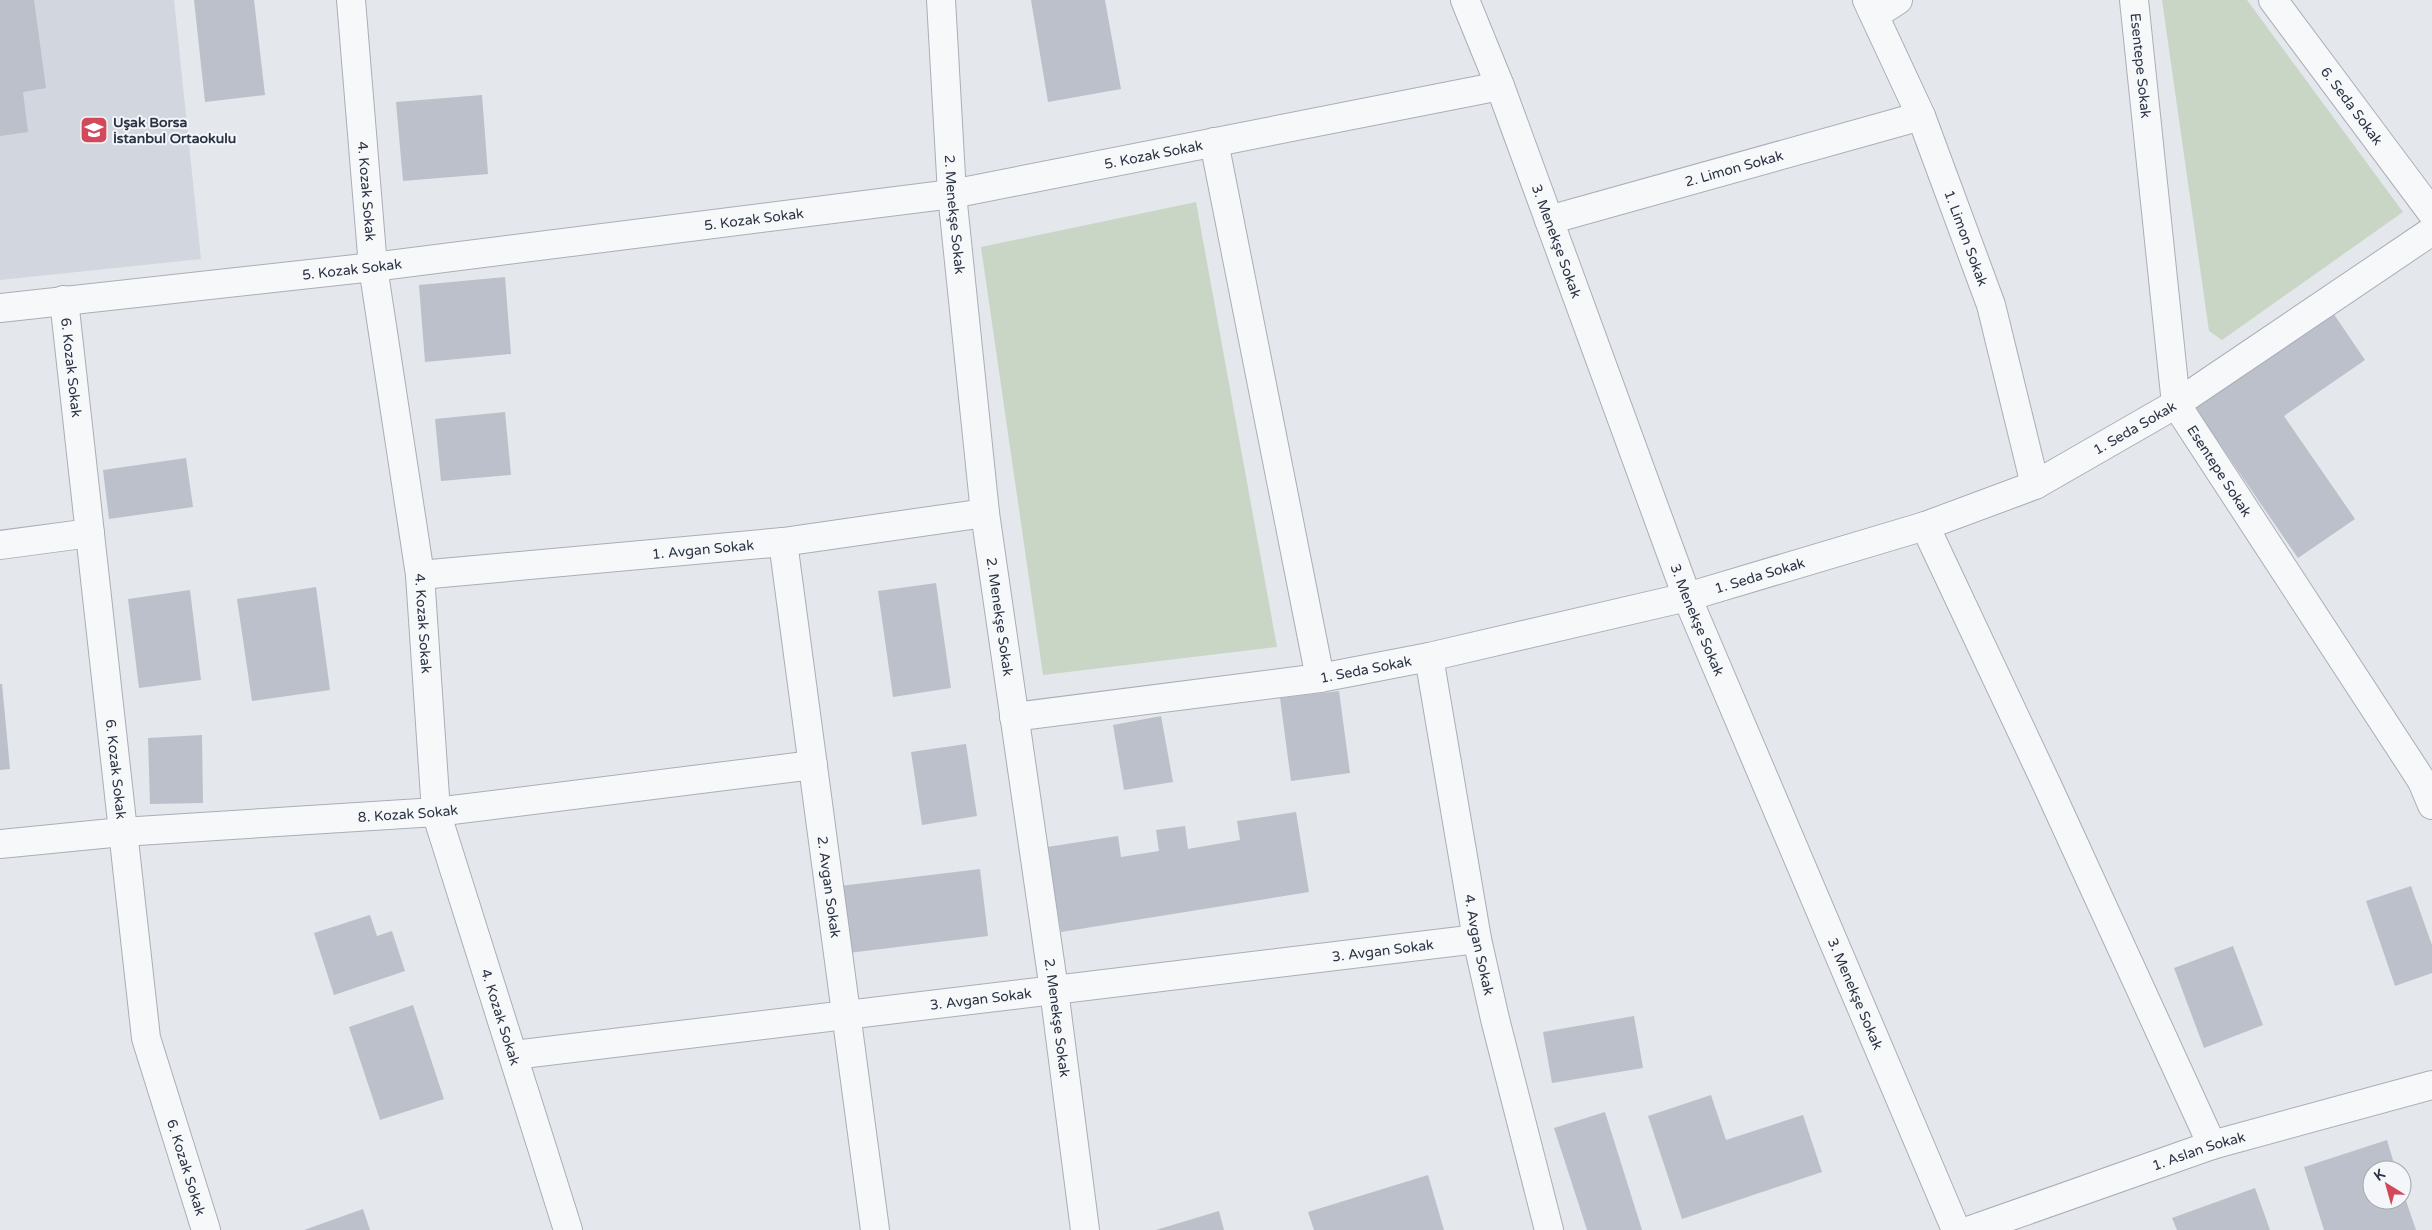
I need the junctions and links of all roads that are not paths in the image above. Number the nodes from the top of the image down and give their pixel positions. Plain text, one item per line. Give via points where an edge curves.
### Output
1 (351, 0) edge
2 (941, 0) edge
3 (1465, 0) edge
4 (1898, 0) edge
5 (2134, 0) edge
6 (2273, 0) edge
7 (1871, 7) edge
8 (1500, 86) junction
9 (1920, 116) junction
10 (1214, 142) junction
11 (952, 194) junction
12 (2432, 213) edge
13 (1549, 220) junction
14 (2432, 232) edge
15 (373, 267) junction
16 (64, 300) junction
17 (0, 308) edge
18 (2176, 404) junction
19 (2035, 485) junction
20 (985, 513) junction
21 (1925, 526) junction
22 (90, 533) junction
23 (783, 542) junction
24 (0, 546) edge
25 (420, 575) junction
26 (1687, 597) junction
27 (1429, 657) junction
28 (1320, 678) junction
29 (1014, 717) junction
30 (813, 765) junction
31 (2429, 786) edge
32 (436, 812) junction
33 (122, 832) junction
34 (0, 844) edge
35 (1477, 939) junction
36 (1054, 990) junction
37 (846, 1015) junction
38 (514, 1055) junction
39 (2432, 1085) edge
40 (2212, 1145) junction
41 (206, 1230) edge
42 (568, 1230) edge
43 (875, 1230) edge
44 (1085, 1230) edge
45 (1549, 1230) edge
46 (1956, 1230) edge
47 (1971, 1230) edge

1 - 15 street, 4. Kozak Sokak
2 - 11 street, 2. Menekşe Sokak
3 - 8 street, 3. Menekşe Sokak
4 - 7 street
5 - 18 street, Esentepe Sokak
6 - 12 street, 6. Seda Sokak
7 - 9 street, 1. Limon Sokak
8 - 10 street, 5. Kozak Sokak
8 - 13 street, 3. Menekşe Sokak
9 - 13 street, 2. Limon Sokak
9 - 19 street, 1. Limon Sokak via 1990,305
10 - 11 street, 5. Kozak Sokak
10 - 28 street
11 - 15 street, 5. Kozak Sokak
11 - 20 street, 2. Menekşe Sokak
13 - 26 street, 3. Menekşe Sokak
14 - 18 street, 1. Seda Sokak
15 - 16 street, 5. Kozak Sokak
15 - 25 street, 4. Kozak Sokak
16 - 17 street, 5. Kozak Sokak
16 - 22 street, 6. Kozak Sokak
18 - 19 street, 1. Seda Sokak
18 - 31 street, Esentepe Sokak
19 - 21 street, 1. Seda Sokak
20 - 23 street, 1. Avgan Sokak
20 - 29 street, 2. Menekşe Sokak
21 - 26 street, 1. Seda Sokak
21 - 40 street
22 - 24 street
22 - 33 street, 6. Kozak Sokak
23 - 25 street, 1. Avgan Sokak
23 - 30 street, 2. Avgan Sokak
25 - 32 street, 4. Kozak Sokak
26 - 27 street, 1. Seda Sokak
26 - 46 street, 3. Menekşe Sokak
27 - 28 street, 1. Seda Sokak
27 - 35 street, 4. Avgan Sokak
28 - 29 street, 1. Seda Sokak
29 - 36 street, 2. Menekşe Sokak
30 - 32 street, 8. Kozak Sokak
30 - 37 street, 2. Avgan Sokak
32 - 33 street, 8. Kozak Sokak
32 - 38 street, 4. Kozak Sokak
33 - 34 street, 8. Kozak Sokak
33 - 41 street, 6. Kozak Sokak via 146,1038
35 - 36 street, 3. Avgan Sokak
35 - 45 street, 4. Avgan Sokak via 1494,1019
36 - 37 street, 3. Avgan Sokak
36 - 44 street, 2. Menekşe Sokak
37 - 38 street, 3. Avgan Sokak
37 - 43 street, 2. Avgan Sokak
38 - 42 street, 4. Kozak Sokak
39 - 40 street, 1. Aslan Sokak
40 - 47 street, 1. Aslan Sokak

